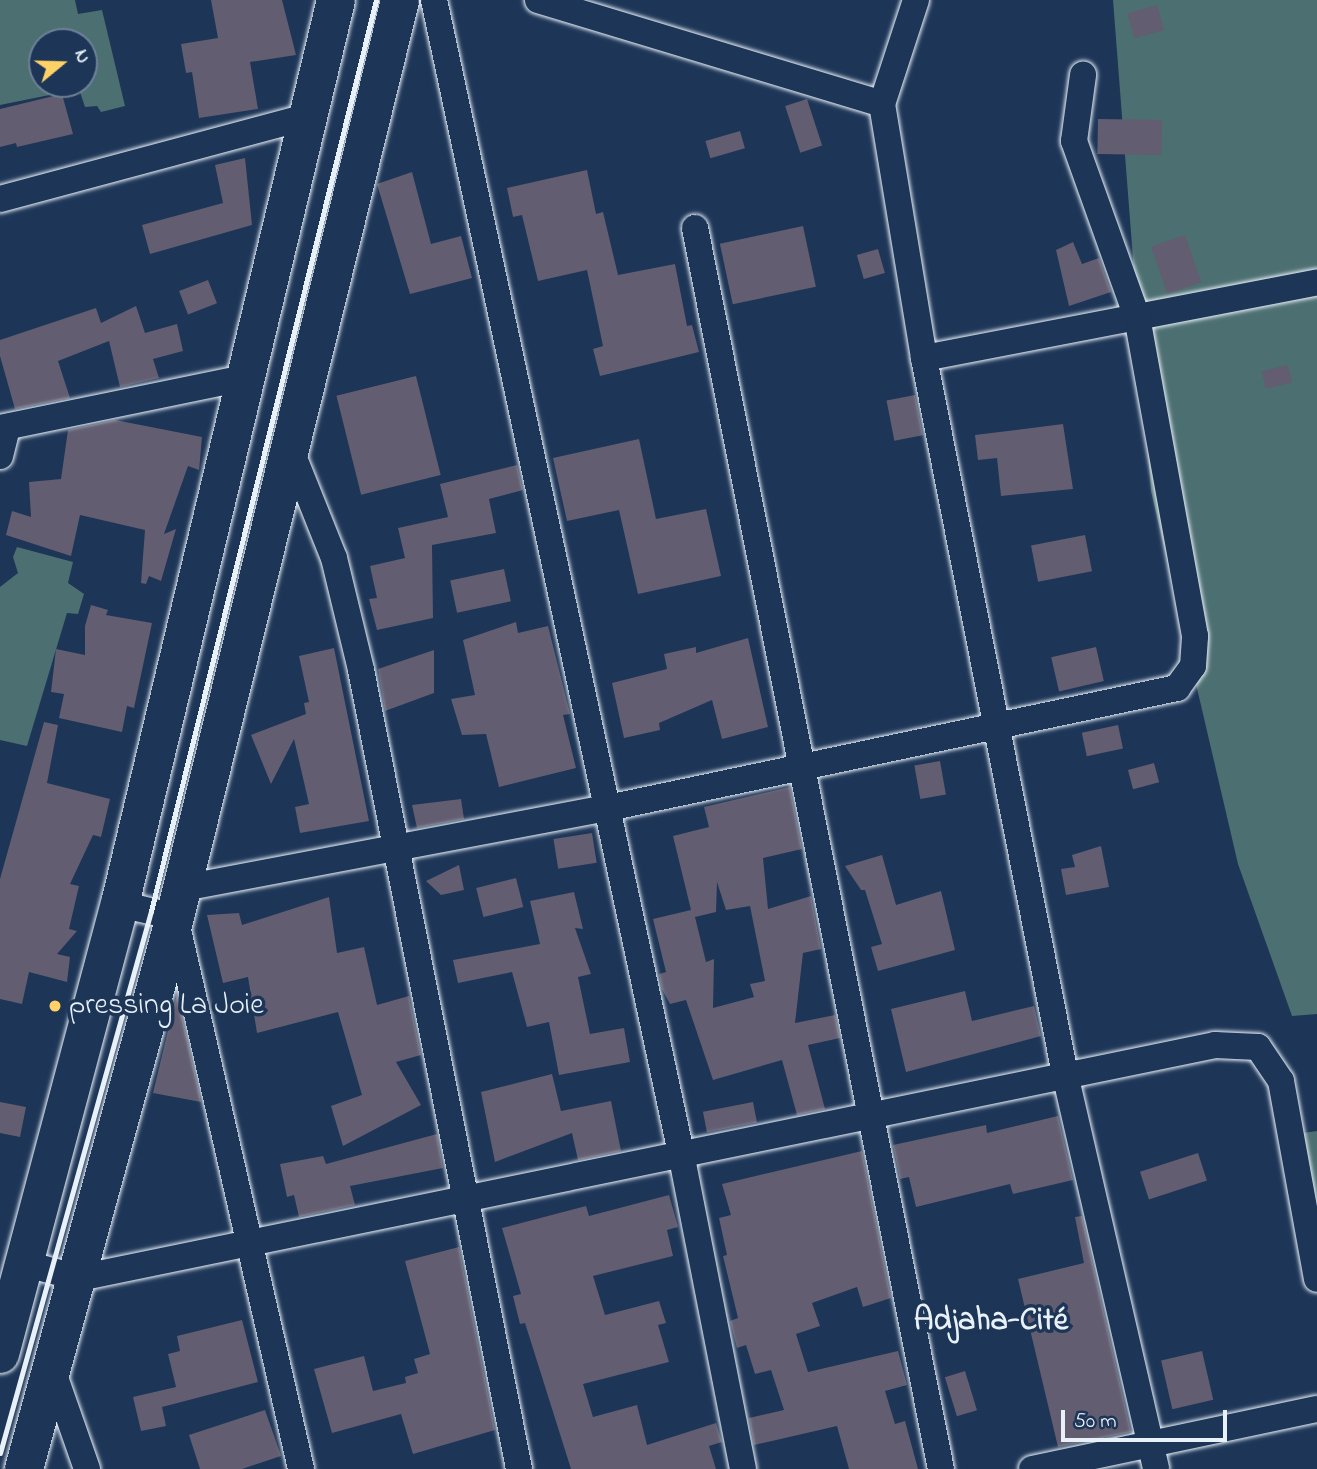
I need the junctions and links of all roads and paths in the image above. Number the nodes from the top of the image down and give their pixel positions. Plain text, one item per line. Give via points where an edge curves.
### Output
1 (336, 0) edge
2 (400, 0) edge
3 (434, 0) edge
4 (538, 0) edge
5 (916, 0) edge
6 (1083, 75) dead end
7 (883, 104) junction
8 (310, 116) junction
9 (0, 199) edge
10 (695, 229) dead end
11 (1317, 282) edge
12 (1137, 317) junction
13 (924, 358) junction
14 (248, 377) junction
15 (4, 428) edge
16 (290, 449) junction
17 (0, 456) edge
18 (995, 728) junction
19 (802, 767) junction
20 (608, 808) junction
21 (395, 851) junction
22 (179, 902) junction
23 (120, 904) junction
24 (1065, 1074) junction
25 (870, 1114) junction
26 (681, 1153) junction
27 (468, 1197) junction
28 (249, 1242) junction
29 (26, 1264) junction
30 (79, 1278) junction
31 (1317, 1279) edge
32 (0, 1354) edge
33 (52, 1370) junction
34 (1317, 1409) edge
35 (1154, 1458) edge
36 (24, 1469) edge
37 (87, 1469) edge
38 (301, 1469) edge
39 (519, 1469) edge
40 (743, 1469) edge
41 (941, 1469) edge
42 (1032, 1469) edge

1 - 8 main road
2 - 16 main road
3 - 20 street
4 - 7 street
5 - 7 street
6 - 12 street via 1074,141
7 - 13 street
8 - 9 street
8 - 14 main road
10 - 19 street
11 - 12 street
12 - 13 street
12 - 18 street via 1195,636 1193,666 1177,688
13 - 18 street
14 - 15 street
14 - 23 main road
15 - 17 street
16 - 21 street via 334,558 361,670
16 - 22 main road
18 - 19 street
18 - 24 street
19 - 20 street
19 - 25 street
20 - 21 street
20 - 26 street
21 - 22 street
21 - 27 street
22 - 23 street
22 - 28 street
22 - 30 main road
23 - 29 main road
24 - 25 street
24 - 31 street via 1215,1045 1258,1047 1281,1081
24 - 35 street
25 - 26 street
25 - 41 street
26 - 27 street
26 - 40 street
27 - 28 street
27 - 39 street
28 - 30 street
28 - 38 street
29 - 30 street
29 - 32 main road
30 - 33 main road
33 - 36 main road
33 - 37 street
34 - 35 street
35 - 42 street

